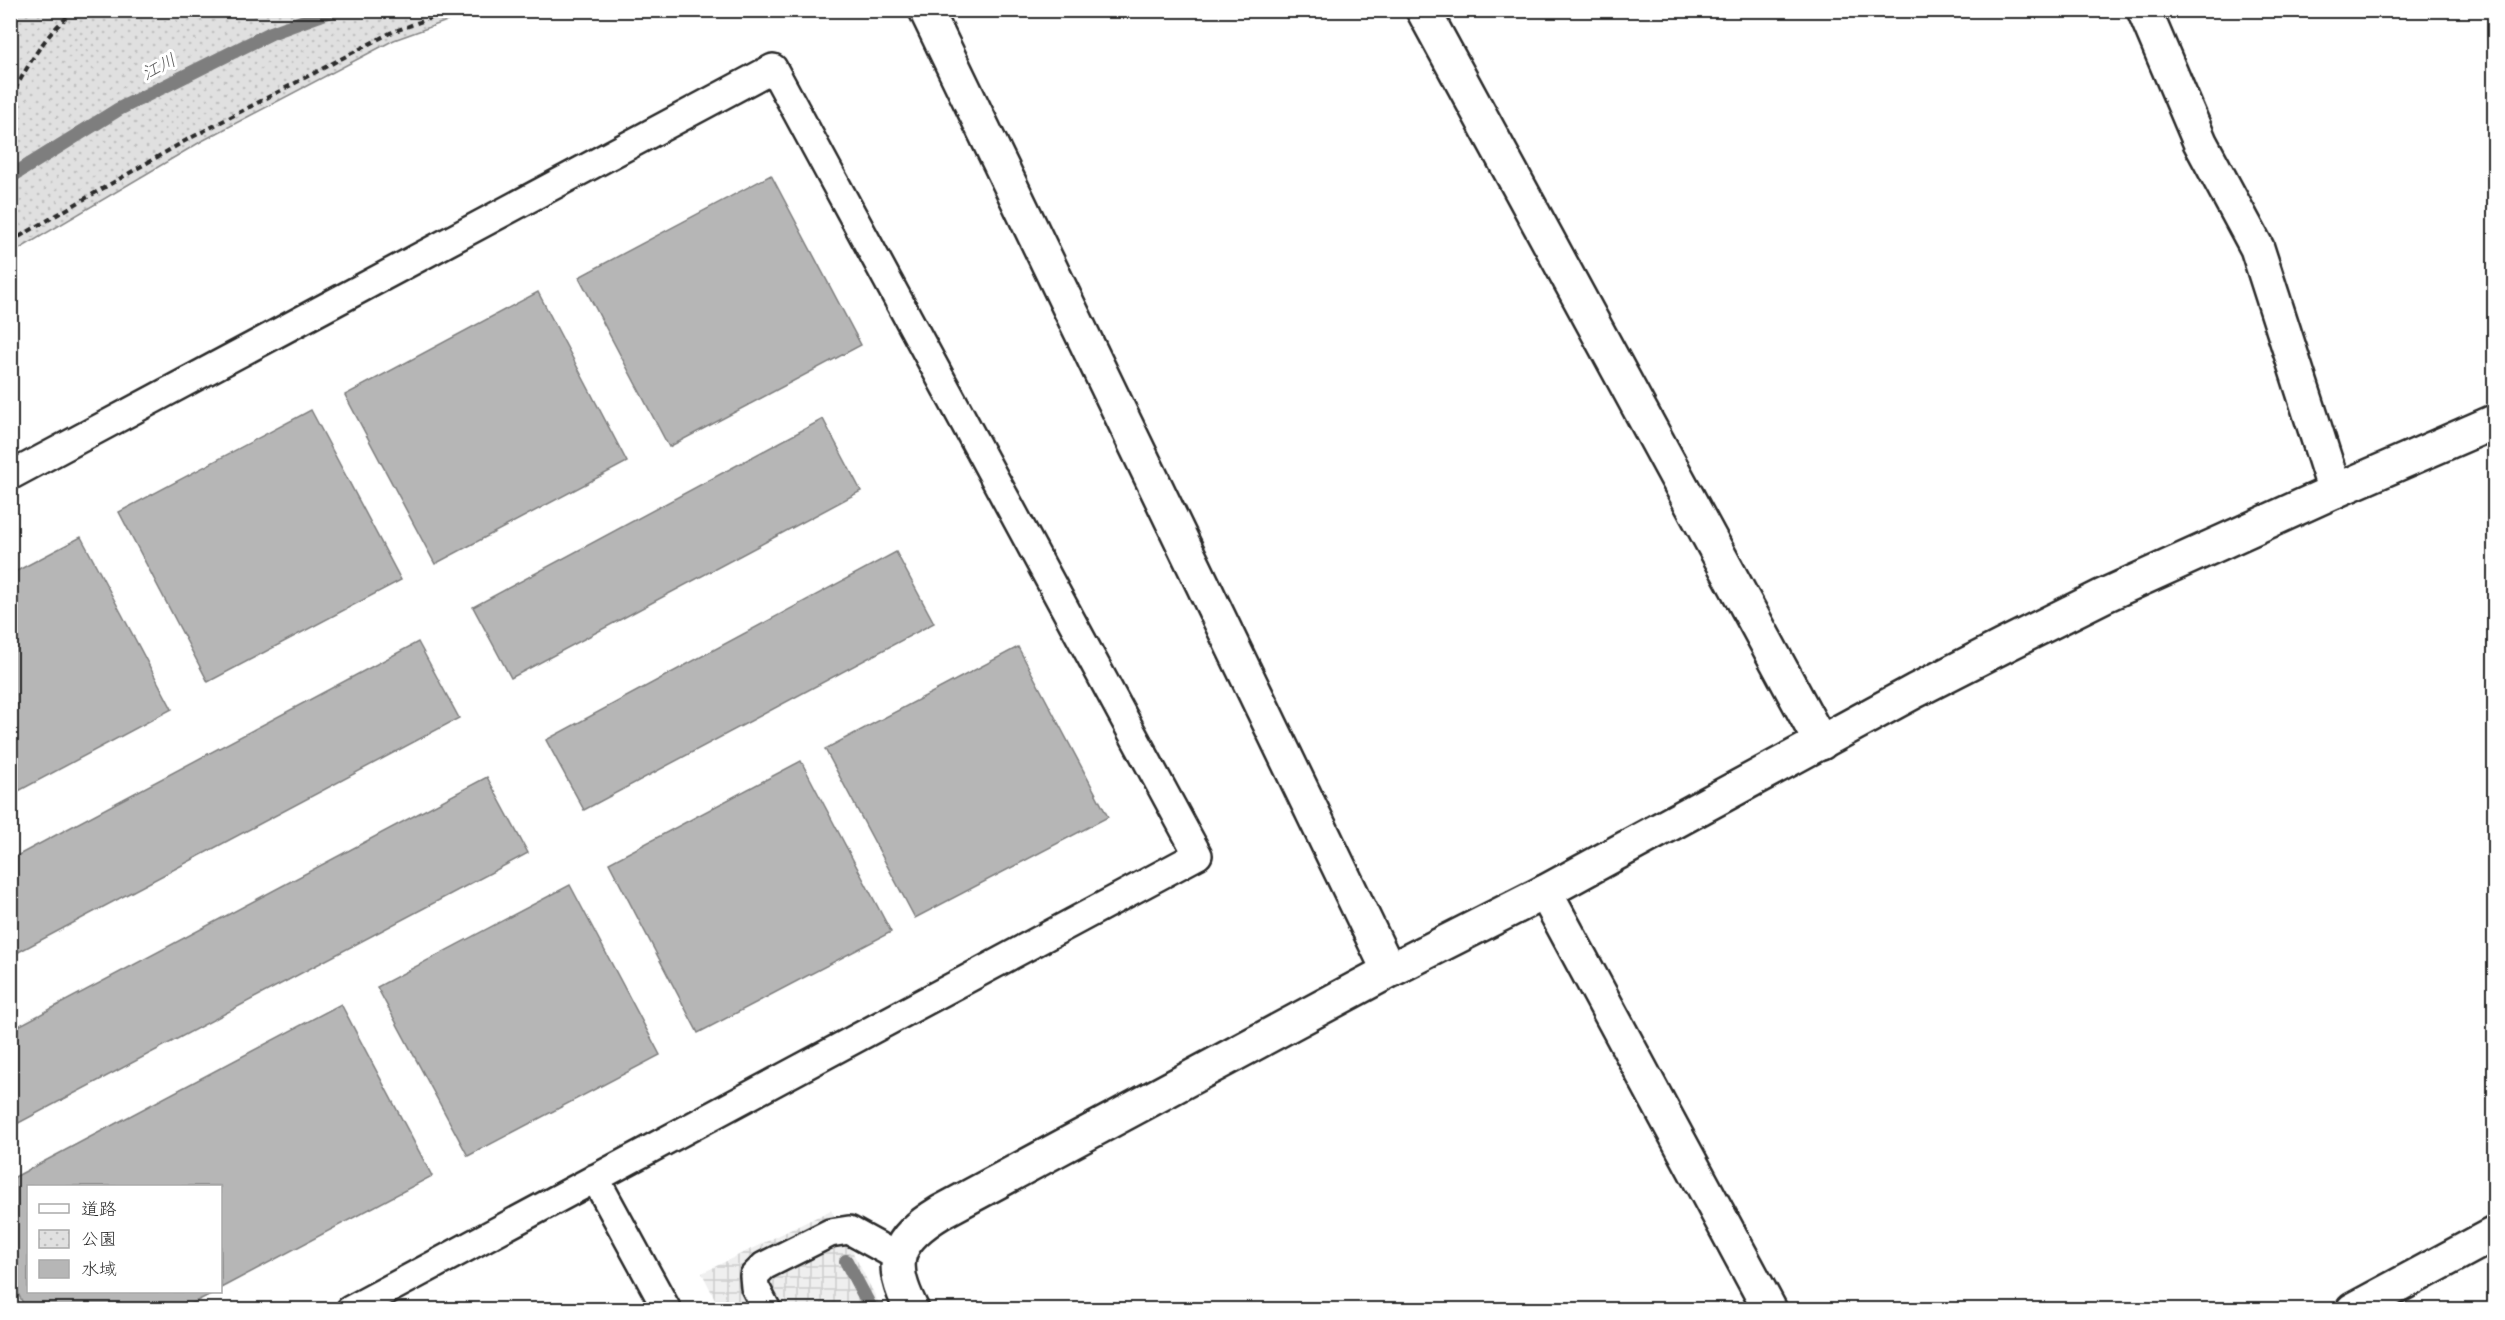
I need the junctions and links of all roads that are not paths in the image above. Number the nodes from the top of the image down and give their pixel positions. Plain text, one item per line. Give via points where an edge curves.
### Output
1 (926, 10) edge
2 (1423, 10) edge
3 (2144, 10) edge
4 (2494, 422) edge
5 (10, 476) edge
6 (2335, 491) junction
7 (1821, 743) junction
8 (1545, 892) junction
9 (1389, 971) junction
10 (595, 1178) junction
11 (2494, 1234) edge
12 (898, 1257) junction
13 (350, 1310) edge
14 (667, 1310) edge
15 (768, 1310) edge
16 (912, 1310) edge
17 (1770, 1310) edge
18 (2353, 1310) edge

1 - 9 street
2 - 7 street
3 - 6 street via 2200,142 2257,248
4 - 6 street
5 - 10 lane via 773,68 1198,855
6 - 7 street via 2103,596
7 - 8 street
8 - 9 street
8 - 17 street
9 - 12 street via 941,1212 914,1231
10 - 13 lane
10 - 14 lane
11 - 18 street
12 - 15 lane via 858,1233 830,1233 764,1266 754,1276 755,1287
12 - 16 street via 898,1278

